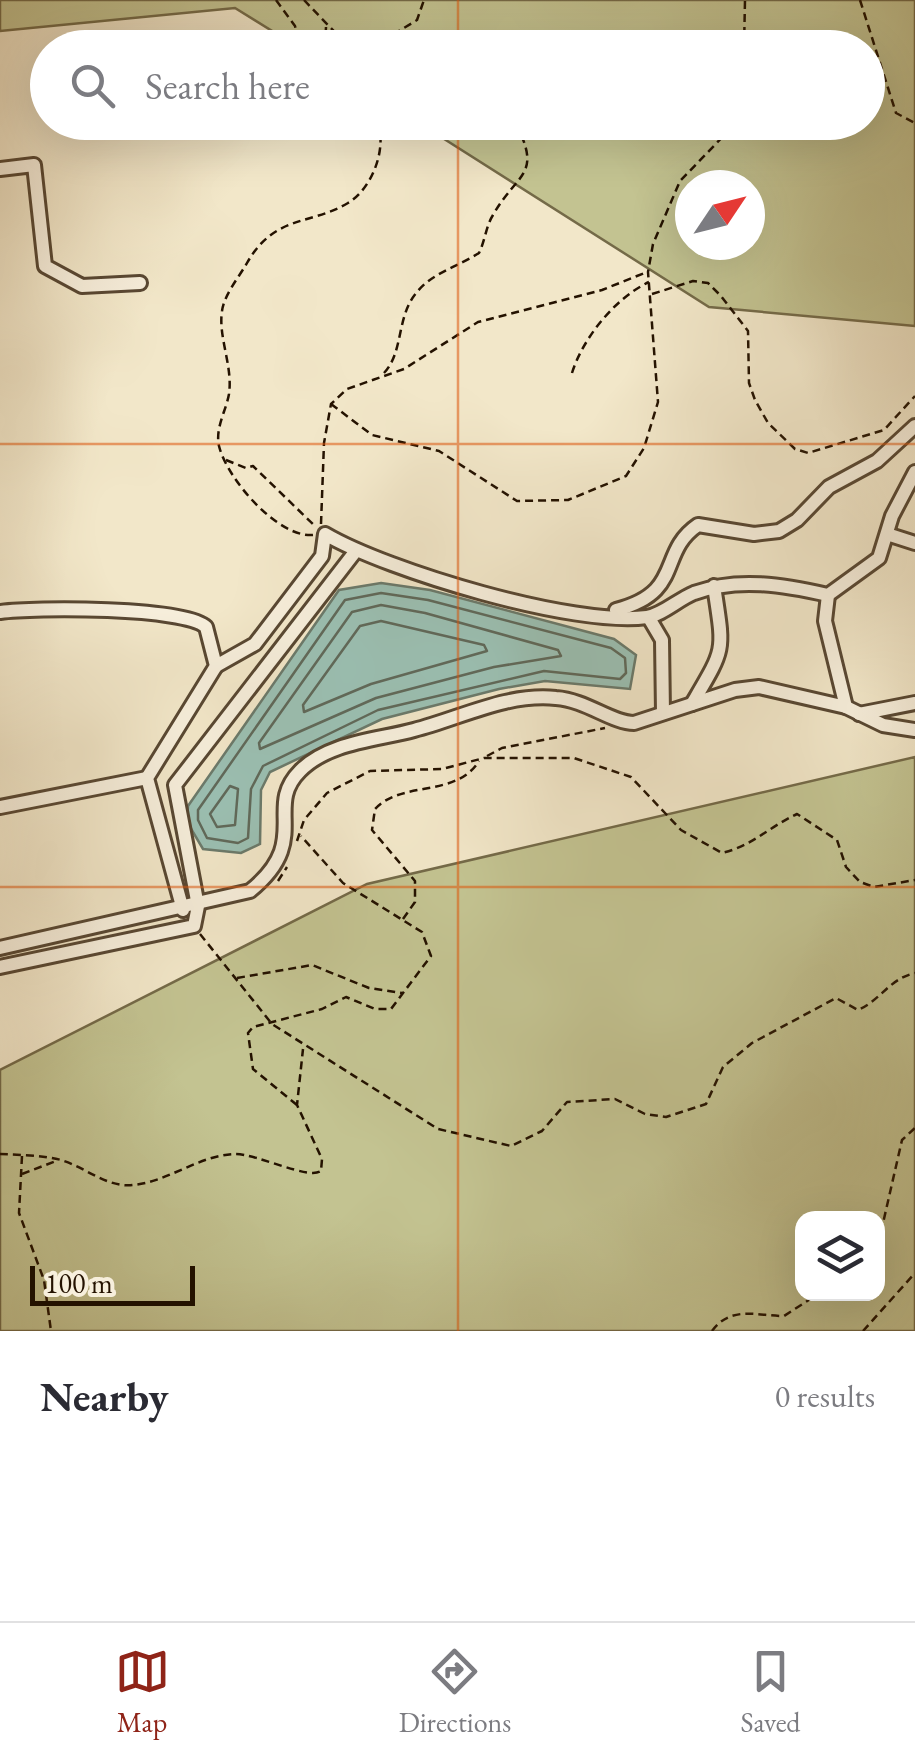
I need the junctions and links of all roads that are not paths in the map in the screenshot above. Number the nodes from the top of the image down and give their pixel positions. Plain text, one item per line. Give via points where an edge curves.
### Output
1 (0, 168) edge
2 (140, 283) dead end
3 (915, 426) edge
4 (915, 472) edge
5 (910, 488) edge
6 (886, 534) junction
7 (915, 542) edge
8 (356, 552) junction
9 (714, 586) junction
10 (828, 595) junction
11 (0, 612) edge
12 (602, 614) junction
13 (649, 618) junction
14 (216, 666) junction
15 (915, 702) edge
16 (692, 704) junction
17 (850, 711) junction
18 (663, 713) junction
19 (915, 730) edge
20 (147, 778) junction
21 (0, 808) edge
22 (198, 906) junction
23 (183, 910) junction
24 (0, 948) edge
25 (0, 966) edge

1 - 2 street via 34,165 44,266 82,286
3 - 12 street via 779,531 698,525 682,540 659,590
4 - 5 street
5 - 6 street
6 - 7 street
6 - 10 street via 878,558
8 - 12 street via 483,591
8 - 14 street via 325,534 322,556 256,644
8 - 22 street via 175,785
9 - 10 street via 768,585
9 - 13 street
9 - 16 street via 720,658
10 - 17 street via 825,621
11 - 14 street via 46,608 183,616 206,627
12 - 13 street
13 - 18 street via 662,640
14 - 20 street
15 - 17 street
16 - 17 street via 746,687
16 - 18 street
17 - 19 street
18 - 22 street via 621,723 585,703 529,697 324,756 289,785 284,851 268,877 250,892
20 - 21 street
20 - 23 street
22 - 23 street
22 - 25 street via 194,926
23 - 24 street

